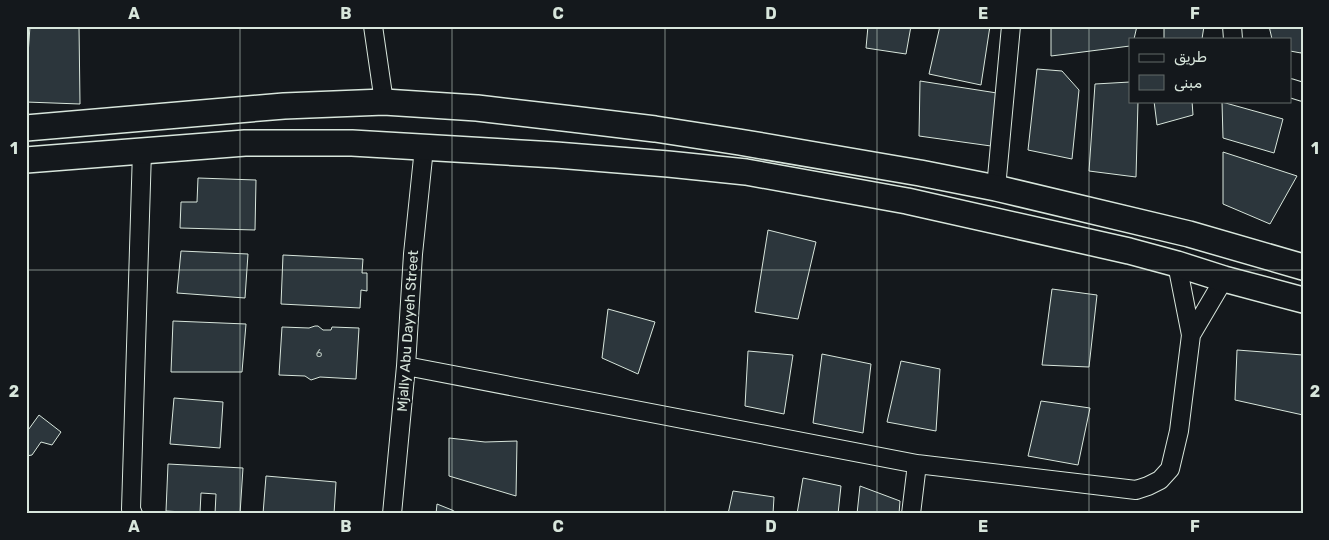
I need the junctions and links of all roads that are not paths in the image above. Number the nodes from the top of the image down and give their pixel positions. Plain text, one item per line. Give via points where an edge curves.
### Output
1 (373, 26) edge
2 (1011, 26) edge
3 (384, 102) junction
4 (26, 128) edge
5 (424, 148) junction
6 (142, 151) junction
7 (823, 156) junction
8 (26, 160) edge
9 (819, 185) junction
10 (996, 188) junction
11 (1177, 264) junction
12 (1303, 267) edge
13 (1224, 279) junction
14 (1303, 300) edge
15 (1191, 335) junction
16 (406, 366) junction
17 (917, 464) junction
18 (133, 514) edge
19 (392, 514) edge
20 (911, 514) edge

1 - 3 street
2 - 10 street
3 - 4 main road via 284,106
3 - 7 main road via 477,108 655,129
5 - 6 main road via 352,143 245,144
5 - 9 main road via 668,164 746,172
5 - 16 street, Mjally Abu Dayyeh Street
6 - 8 main road
6 - 18 street
7 - 9 main road
7 - 10 main road
9 - 11 main road via 924,205
10 - 12 main road via 1189,234
11 - 13 main road
11 - 15 street
13 - 14 main road
13 - 15 street
15 - 17 street via 1179,431 1170,469 1160,480 1148,486 1136,490
16 - 17 street
16 - 19 street, Mjally Abu Dayyeh Street
17 - 20 street

